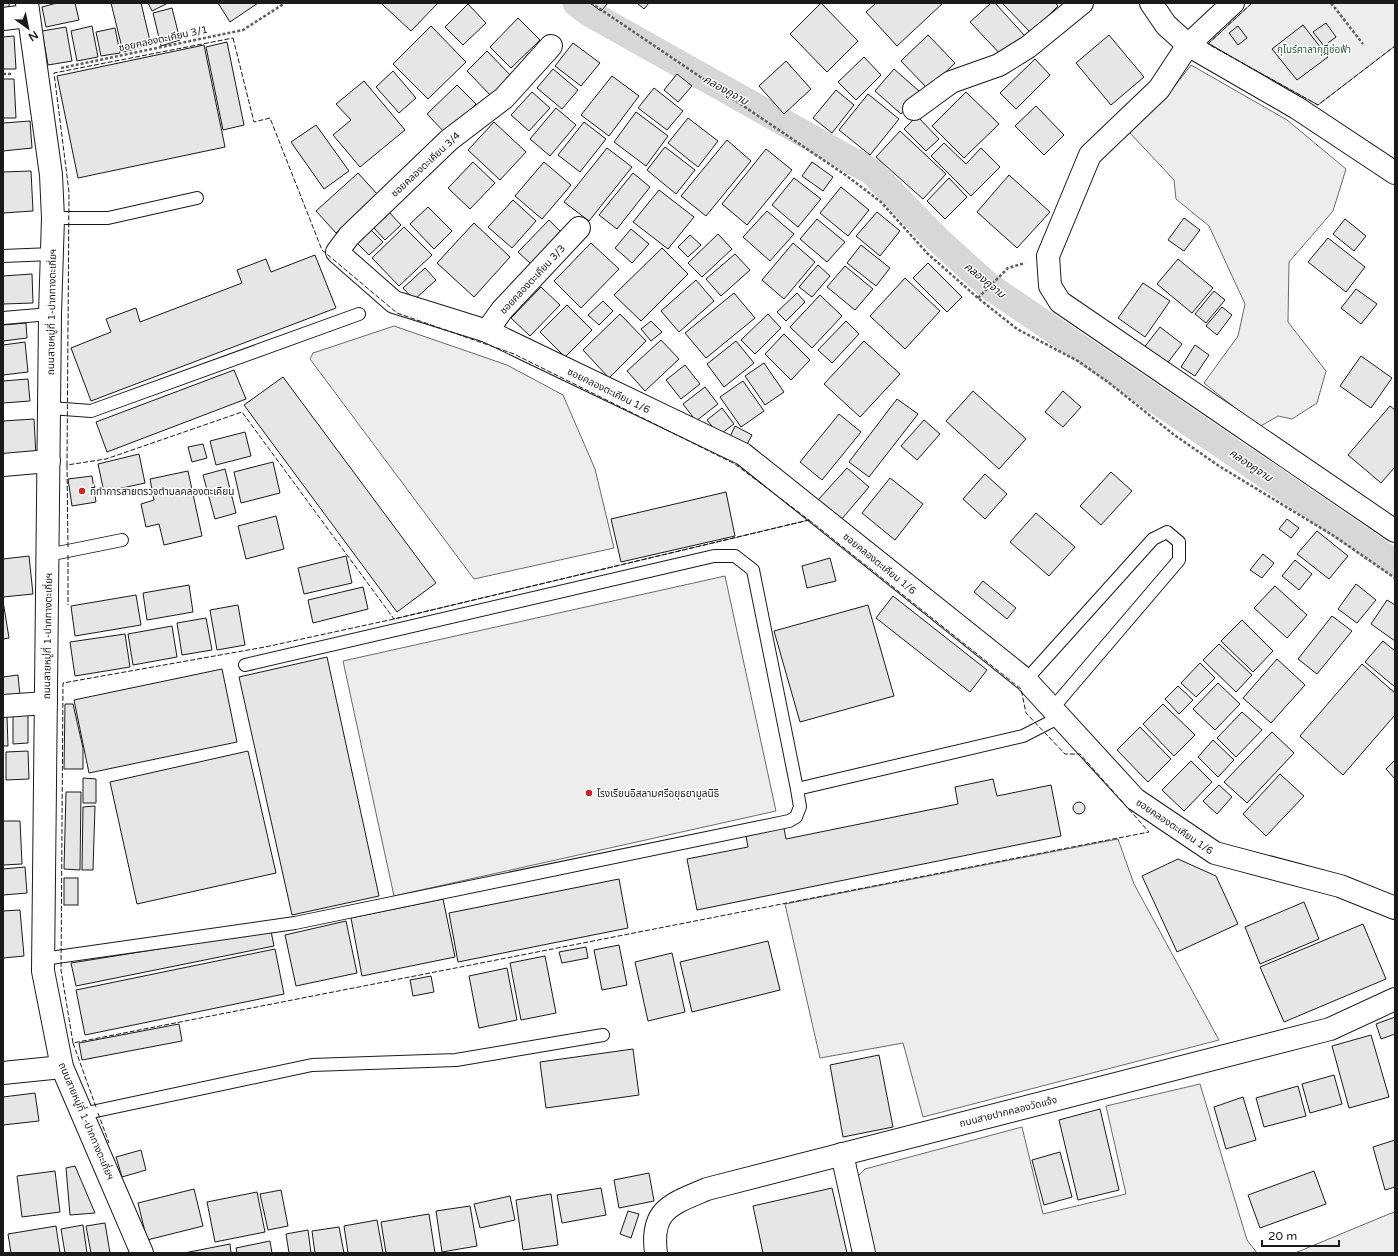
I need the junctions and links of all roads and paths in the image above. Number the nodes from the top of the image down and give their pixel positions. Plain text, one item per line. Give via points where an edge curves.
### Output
1 (285, 3) edge
2 (590, 3) edge
3 (1082, 3) edge
4 (1151, 3) edge
5 (1233, 3) edge
6 (1331, 3) edge
7 (28, 10) edge
8 (3, 19) edge
9 (1363, 44) dead end
10 (551, 46) dead end
11 (1188, 46) junction
12 (37, 73) junction
13 (914, 109) dead end
14 (1395, 173) edge
15 (197, 198) dead end
16 (53, 218) junction
17 (579, 228) dead end
18 (337, 252) joint
19 (52, 254) junction
20 (3, 256) edge
21 (1008, 268) dead end
22 (978, 298) junction
23 (50, 314) junction
24 (359, 314) dead end
25 (3, 318) edge
26 (487, 331) junction
27 (50, 408) junction
28 (49, 461) junction
29 (3, 465) edge
30 (1395, 531) edge
31 (122, 540) dead end
32 (48, 556) junction
33 (1395, 578) edge
34 (245, 665) dead end
35 (1026, 680) junction
36 (46, 703) junction
37 (3, 706) edge
38 (1056, 713) junction
39 (797, 789) junction
40 (1395, 908) edge
41 (43, 959) junction
42 (1395, 999) edge
43 (603, 1035) dead end
44 (62, 1067) junction
45 (3, 1073) edge
46 (82, 1114) junction
47 (842, 1154) junction
48 (142, 1253) edge
49 (656, 1253) edge
50 (864, 1253) edge

1 - 12 path, ซอยคลองตะเคียน 3/1 via 243,30
2 - 22 path via 847,176 881,202 928,254
3 - 13 street via 1028,47 999,65 950,82
4 - 11 street via 1166,25
5 - 11 street
6 - 9 path
7 - 8 street
7 - 12 street, ถนนสายหมู่ที่ 1-ปากทางตะเกี่ยฯ
10 - 18 street, ซอยคลองตะเคียน 3/4 via 504,98 449,140 349,236
11 - 14 street via 1297,108
11 - 30 street via 1159,89 1090,155 1048,256 1050,286 1060,302
12 - 16 street, ถนนสายหมู่ที่ 1-ปากทางตะเกี่ยฯ via 51,175
15 - 16 lane via 108,218
16 - 19 street, ถนนสายหมู่ที่ 1-ปากทางตะเกี่ยฯ
17 - 26 street, ซอยคลองตะเคียน 3/3 via 502,310
18 - 26 street, ซอยคลองตะเคียน 1/6 via 394,302
19 - 20 lane
19 - 23 street, ถนนสายหมู่ที่ 1-ปากทางตะเกี่ยฯ
21 - 22 path
22 - 33 path via 1017,328 1078,361 1219,466 1334,536
23 - 25 lane
23 - 27 street, ถนนสายหมู่ที่ 1-ปากทางตะเกี่ยฯ
24 - 27 lane via 91,411
26 - 35 street, ซอยคลองตะเคียน 1/6 via 743,454
27 - 28 street, ถนนสายหมู่ที่ 1-ปากทางตะเกี่ยฯ
28 - 29 street
28 - 32 street, ถนนสายหมู่ที่ 1-ปากทางตะเกี่ยฯ
31 - 32 lane
32 - 36 street, ถนนสายหมู่ที่ 1-ปากทางตะเกี่ยฯ
34 - 39 lane via 714,556 735,556 753,570
35 - 38 street, ซอยคลองตะเคียน 1/6
35 - 38 lane via 1153,539 1167,532 1179,542 1179,560
36 - 37 street
36 - 41 street, ถนนสายหมู่ที่ 1-ปากทางตะเกี่ยฯ
38 - 39 lane via 1023,736
38 - 40 street, ซอยคลองตะเคียน 1/6 via 1135,799 1215,853 1340,886
39 - 41 lane via 800,807 796,817 789,821 295,923
41 - 44 street, ถนนสายหมู่ที่ 1-ปากทางตะเกี่ยฯ via 43,971
42 - 47 street, ถนนสายปากคลองวัดแจ้ง via 1330,1029
43 - 46 lane via 456,1060 312,1065
44 - 45 street
44 - 46 street, ถนนสายหมู่ที่ 1-ปากทางตะเกี่ยฯ
46 - 48 street, ถนนสายหมู่ที่ 1-ปากทางตะเกี่ยฯ
47 - 49 street, ถนนสายปากคลองวัดแจ้ง via 707,1189 677,1202 662,1213 656,1228
47 - 50 street

